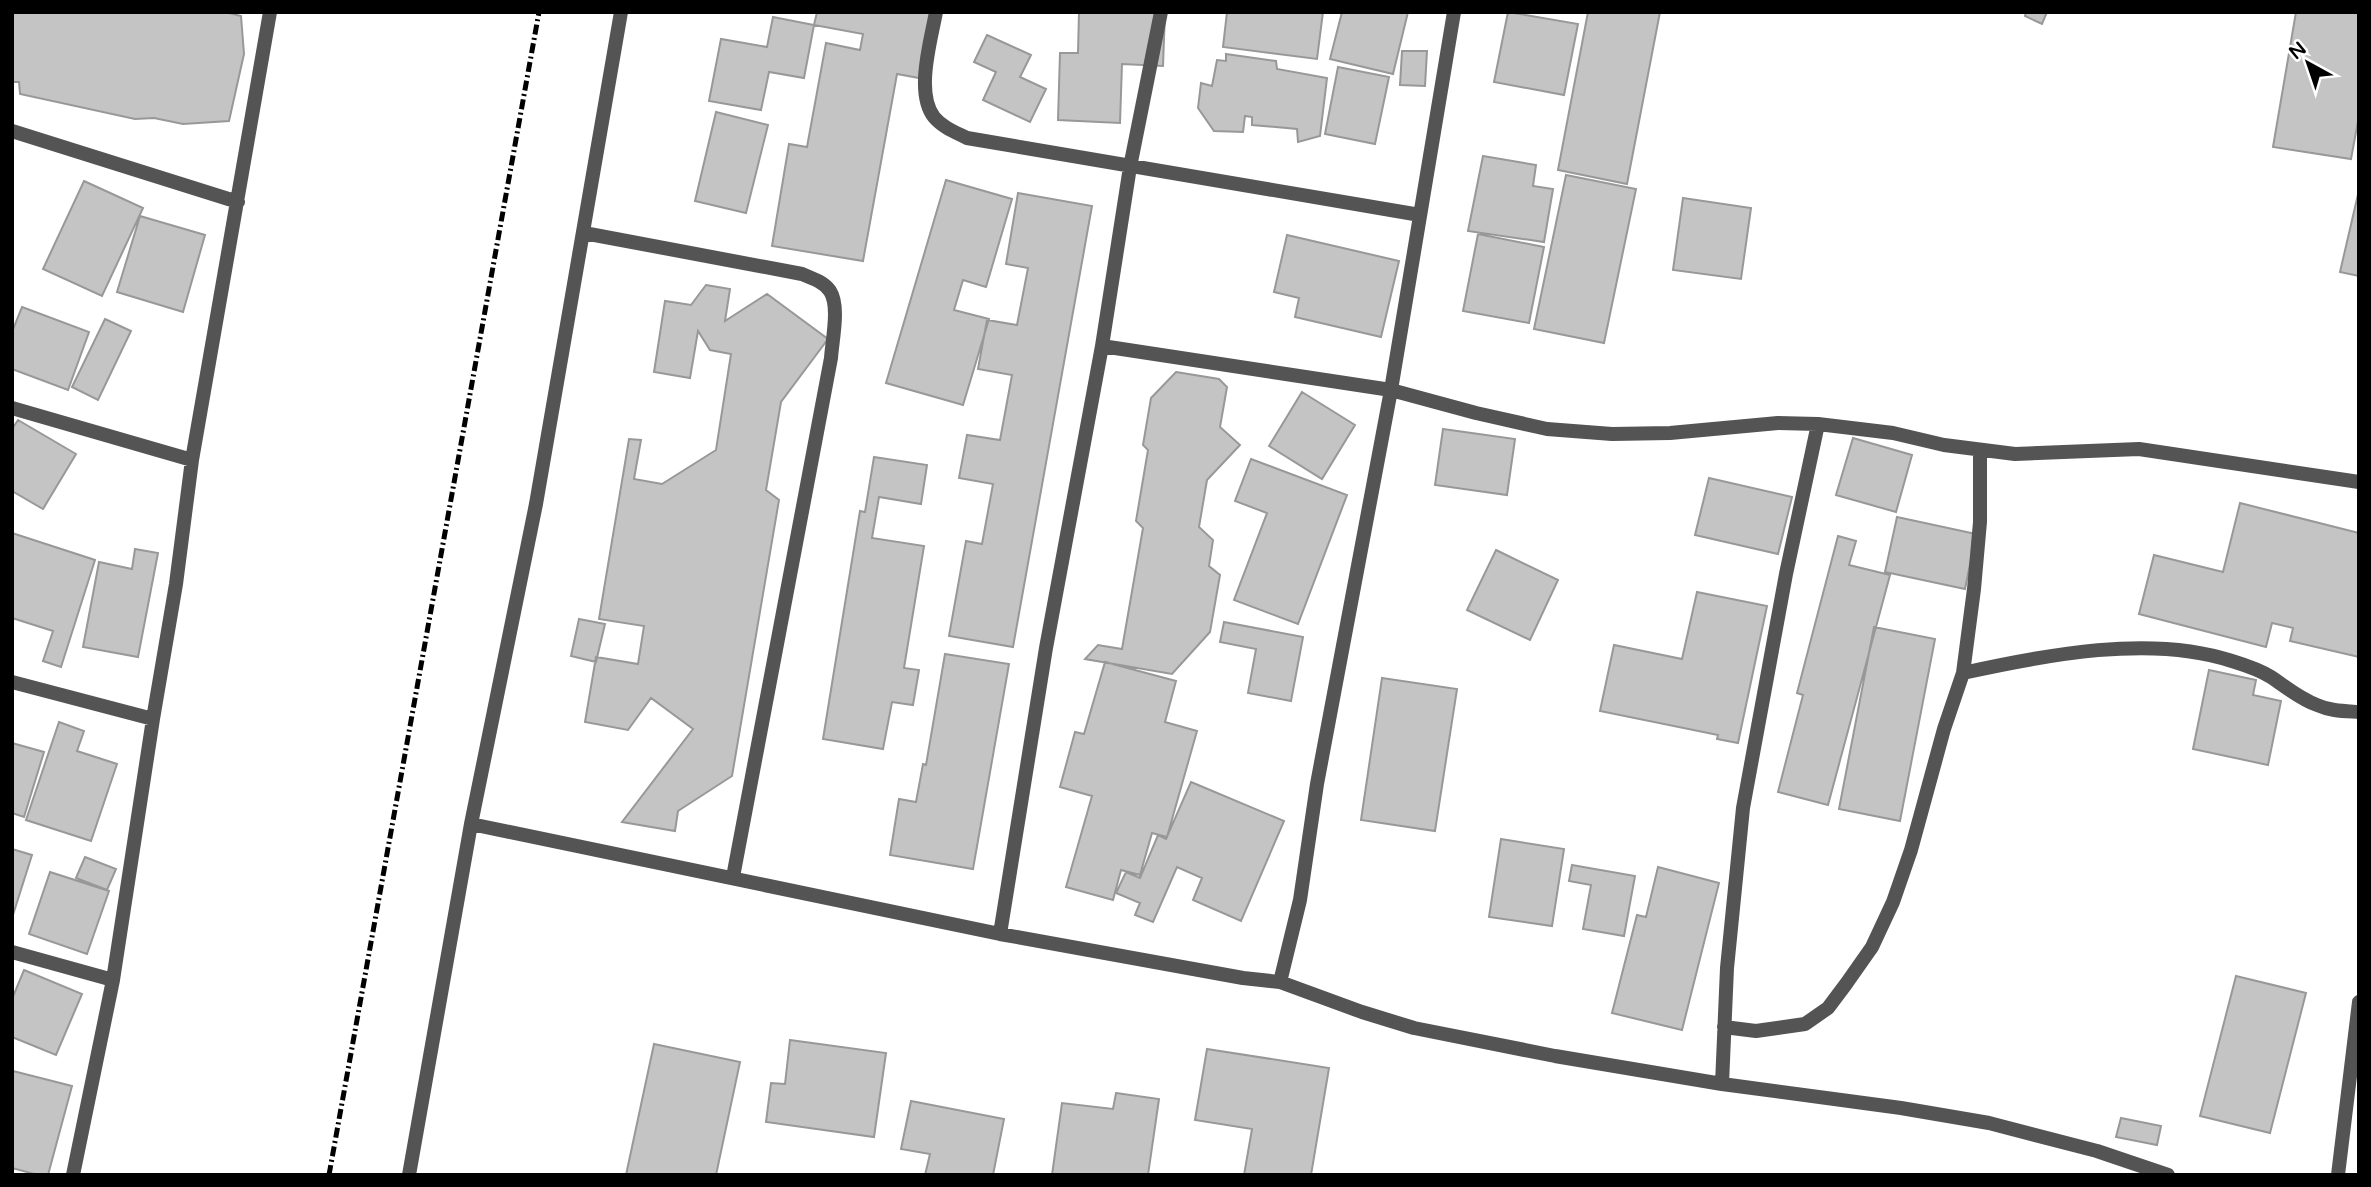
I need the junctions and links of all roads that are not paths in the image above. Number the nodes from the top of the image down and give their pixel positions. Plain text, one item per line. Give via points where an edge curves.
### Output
1 (270, 12) edge
2 (621, 12) edge
3 (936, 12) edge
4 (1161, 12) edge
5 (1454, 12) edge
6 (12, 131) edge
7 (1130, 167) junction
8 (238, 202) junction
9 (1420, 215) junction
10 (584, 233) junction
11 (1102, 346) junction
12 (1391, 390) junction
13 (12, 408) edge
14 (1818, 424) junction
15 (1980, 450) junction
16 (192, 460) junction
17 (2359, 482) edge
18 (1963, 673) junction
19 (12, 682) edge
20 (2359, 712) edge
21 (153, 719) junction
22 (471, 824) junction
23 (733, 877) junction
24 (1000, 934) junction
25 (12, 952) edge
26 (113, 980) junction
27 (1280, 982) junction
28 (2359, 1002) edge
29 (1724, 1027) junction
30 (1721, 1084) junction
31 (73, 1175) edge
32 (409, 1175) edge
33 (2168, 1175) edge
34 (2338, 1175) edge

1 - 8 street
2 - 10 street
3 - 7 street via 926,99 933,116 946,128 967,138
4 - 7 street
5 - 9 street
6 - 8 street
7 - 9 street
7 - 11 street
8 - 16 street
9 - 12 street
10 - 22 street via 536,504
10 - 23 street via 802,274 820,282 834,302 831,358
11 - 12 street
11 - 24 street via 1046,648
12 - 14 street via 1547,429 1670,433
12 - 27 street via 1317,784 1300,900
13 - 16 street
14 - 15 street
14 - 29 street via 1744,808
15 - 17 street via 2027,454 2139,449
15 - 18 street via 1980,522
16 - 21 street
18 - 20 street via 2086,653 2141,648 2197,651 2268,675 2318,706
18 - 29 street via 1911,850 1872,947 1828,1007 1805,1024 1756,1031
19 - 21 street
21 - 26 street
22 - 23 street
22 - 32 street
23 - 24 street
24 - 27 street
25 - 26 street
26 - 31 street
27 - 30 street via 1415,1028
28 - 34 street
29 - 30 street
30 - 33 street via 1989,1123

